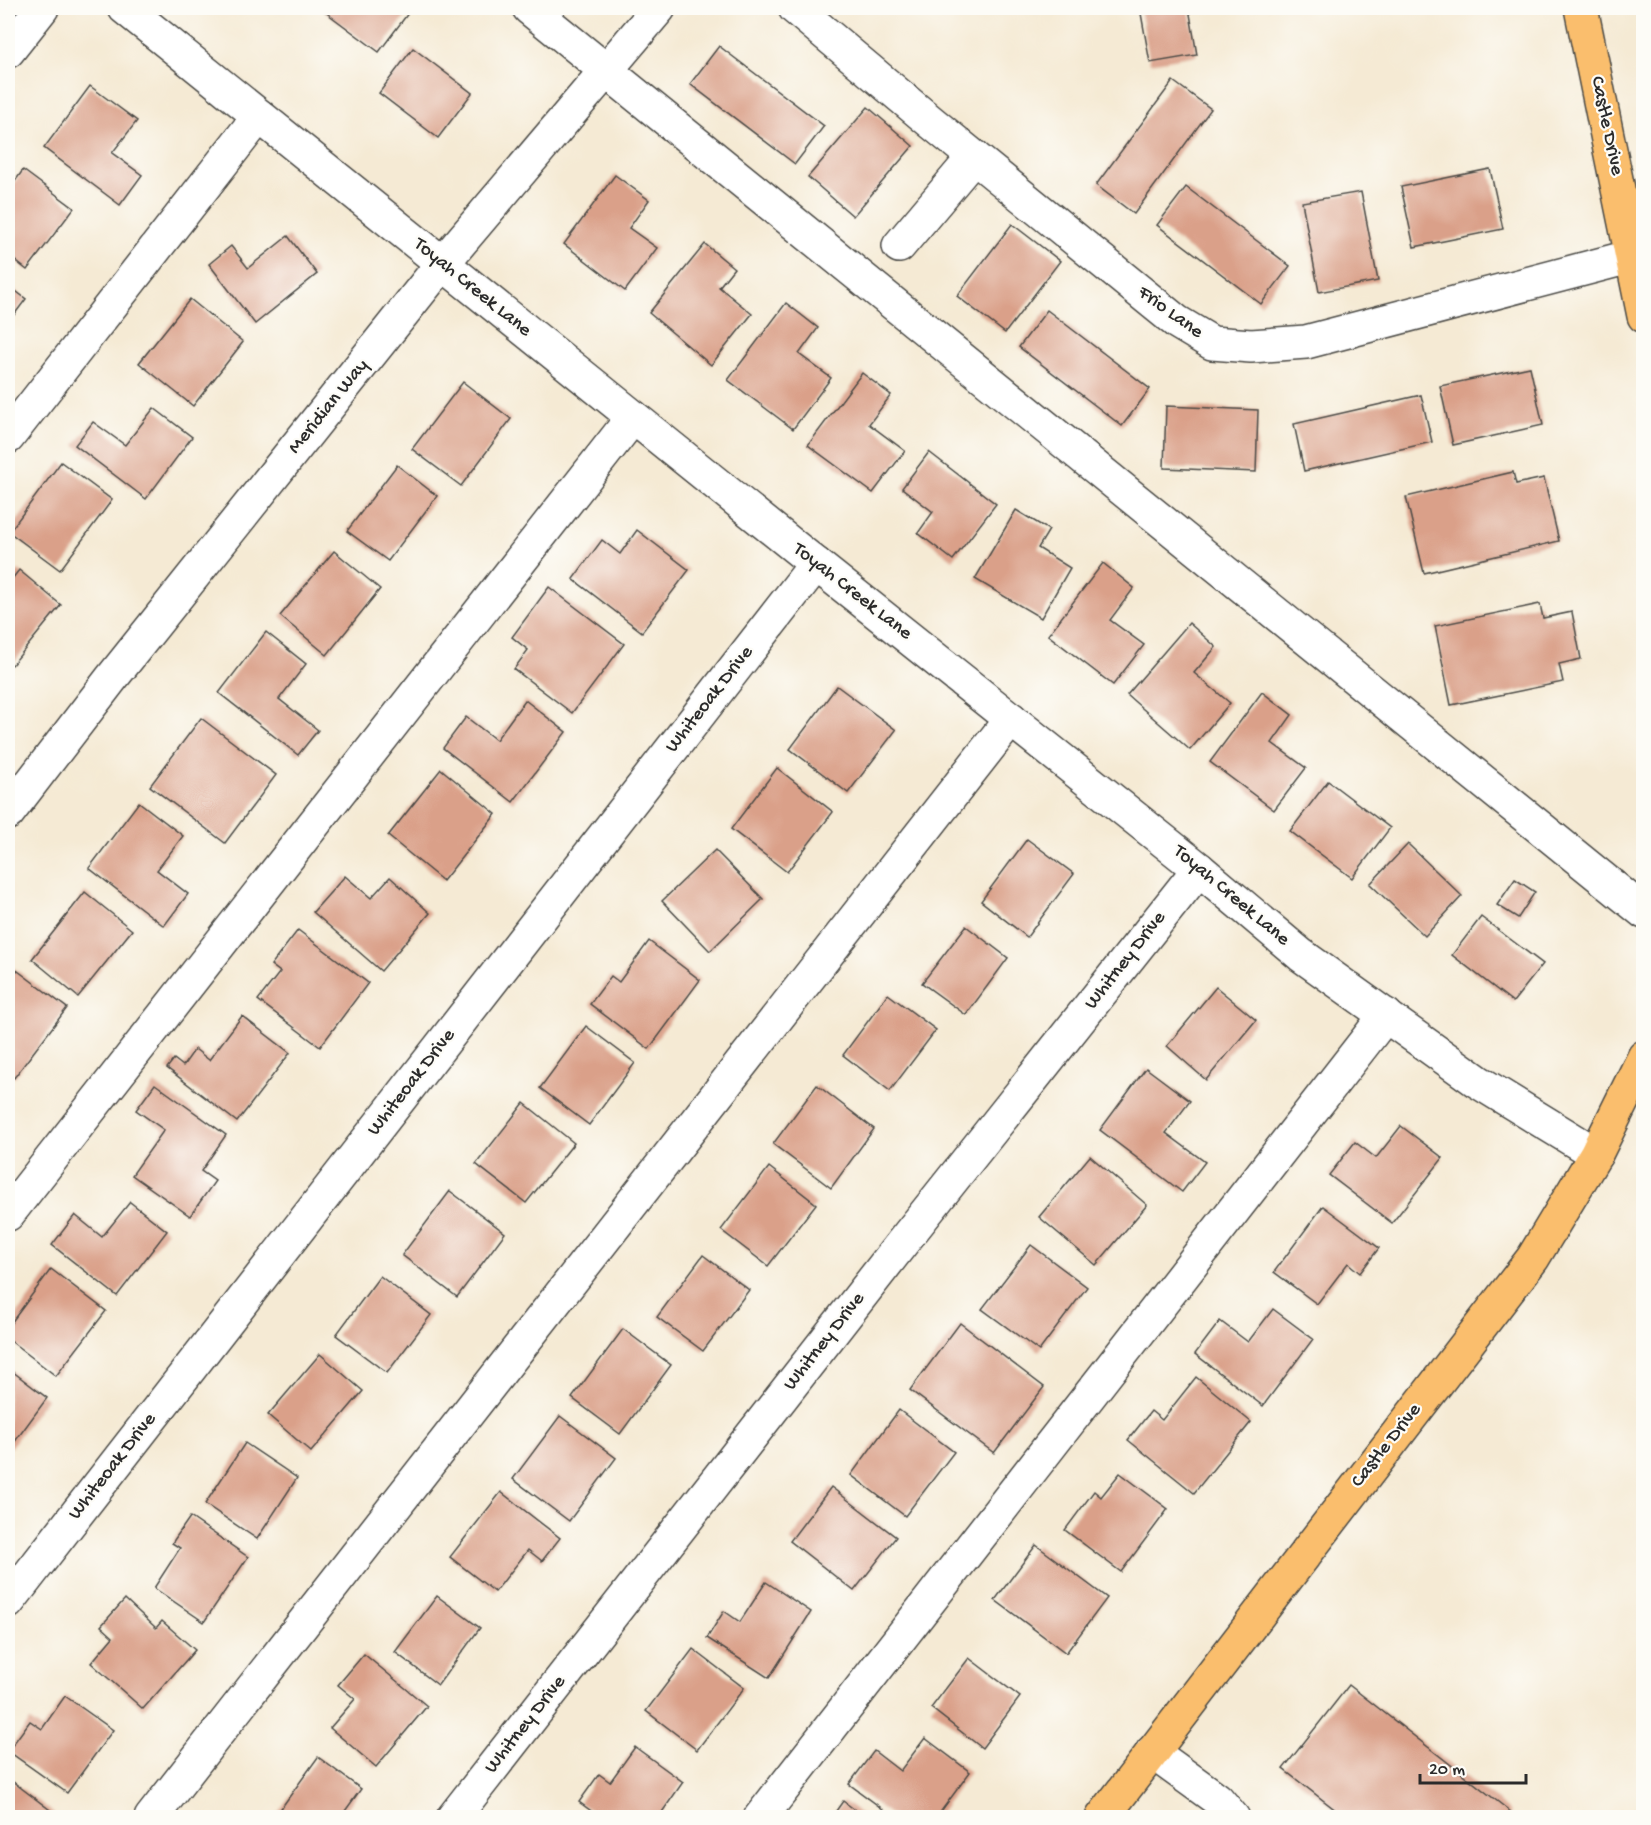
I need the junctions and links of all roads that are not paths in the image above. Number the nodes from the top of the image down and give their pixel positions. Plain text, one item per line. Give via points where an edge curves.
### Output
1 (42, 8) edge
2 (124, 8) edge
3 (529, 8) edge
4 (658, 8) edge
5 (795, 8) edge
6 (1581, 8) edge
7 (8, 51) edge
8 (607, 69) junction
9 (259, 116) junction
10 (974, 157) junction
11 (899, 246) dead end
12 (1633, 256) junction
13 (442, 264) junction
14 (1644, 316) edge
15 (633, 417) junction
16 (8, 437) edge
17 (816, 564) junction
18 (1011, 719) junction
19 (8, 813) edge
20 (1199, 869) junction
21 (1644, 912) edge
22 (1386, 1015) junction
23 (1644, 1057) edge
24 (1596, 1154) junction
25 (8, 1214) edge
26 (8, 1602) edge
27 (1152, 1752) junction
28 (151, 1818) edge
29 (453, 1818) edge
30 (760, 1818) edge
31 (1102, 1818) edge
32 (1233, 1818) edge

1 - 7 street
2 - 9 street, Toyah Creek Lane
3 - 8 street
4 - 8 street, Meridian Way
5 - 10 street, Frio Lane
6 - 12 main road, Castle Drive
8 - 13 street, Meridian Way
8 - 21 street
9 - 13 street, Toyah Creek Lane
9 - 16 street
10 - 11 street
10 - 12 street, Frio Lane via 1177,322 1212,343 1251,346 1306,342
12 - 14 main road, Castle Drive
13 - 15 street, Toyah Creek Lane
13 - 19 street, Meridian Way
15 - 17 street, Toyah Creek Lane
15 - 25 street
17 - 18 street, Toyah Creek Lane
17 - 26 street, Whiteoak Drive
18 - 20 street, Toyah Creek Lane
18 - 28 street
20 - 22 street, Toyah Creek Lane via 1301,955
20 - 29 street, Whitney Drive
22 - 24 street, Toyah Creek Lane via 1477,1081
22 - 30 street
23 - 24 main road, Castle Drive
24 - 27 main road, Castle Drive via 1533,1258
27 - 31 main road, Castle Drive
27 - 32 street via 1217,1798

